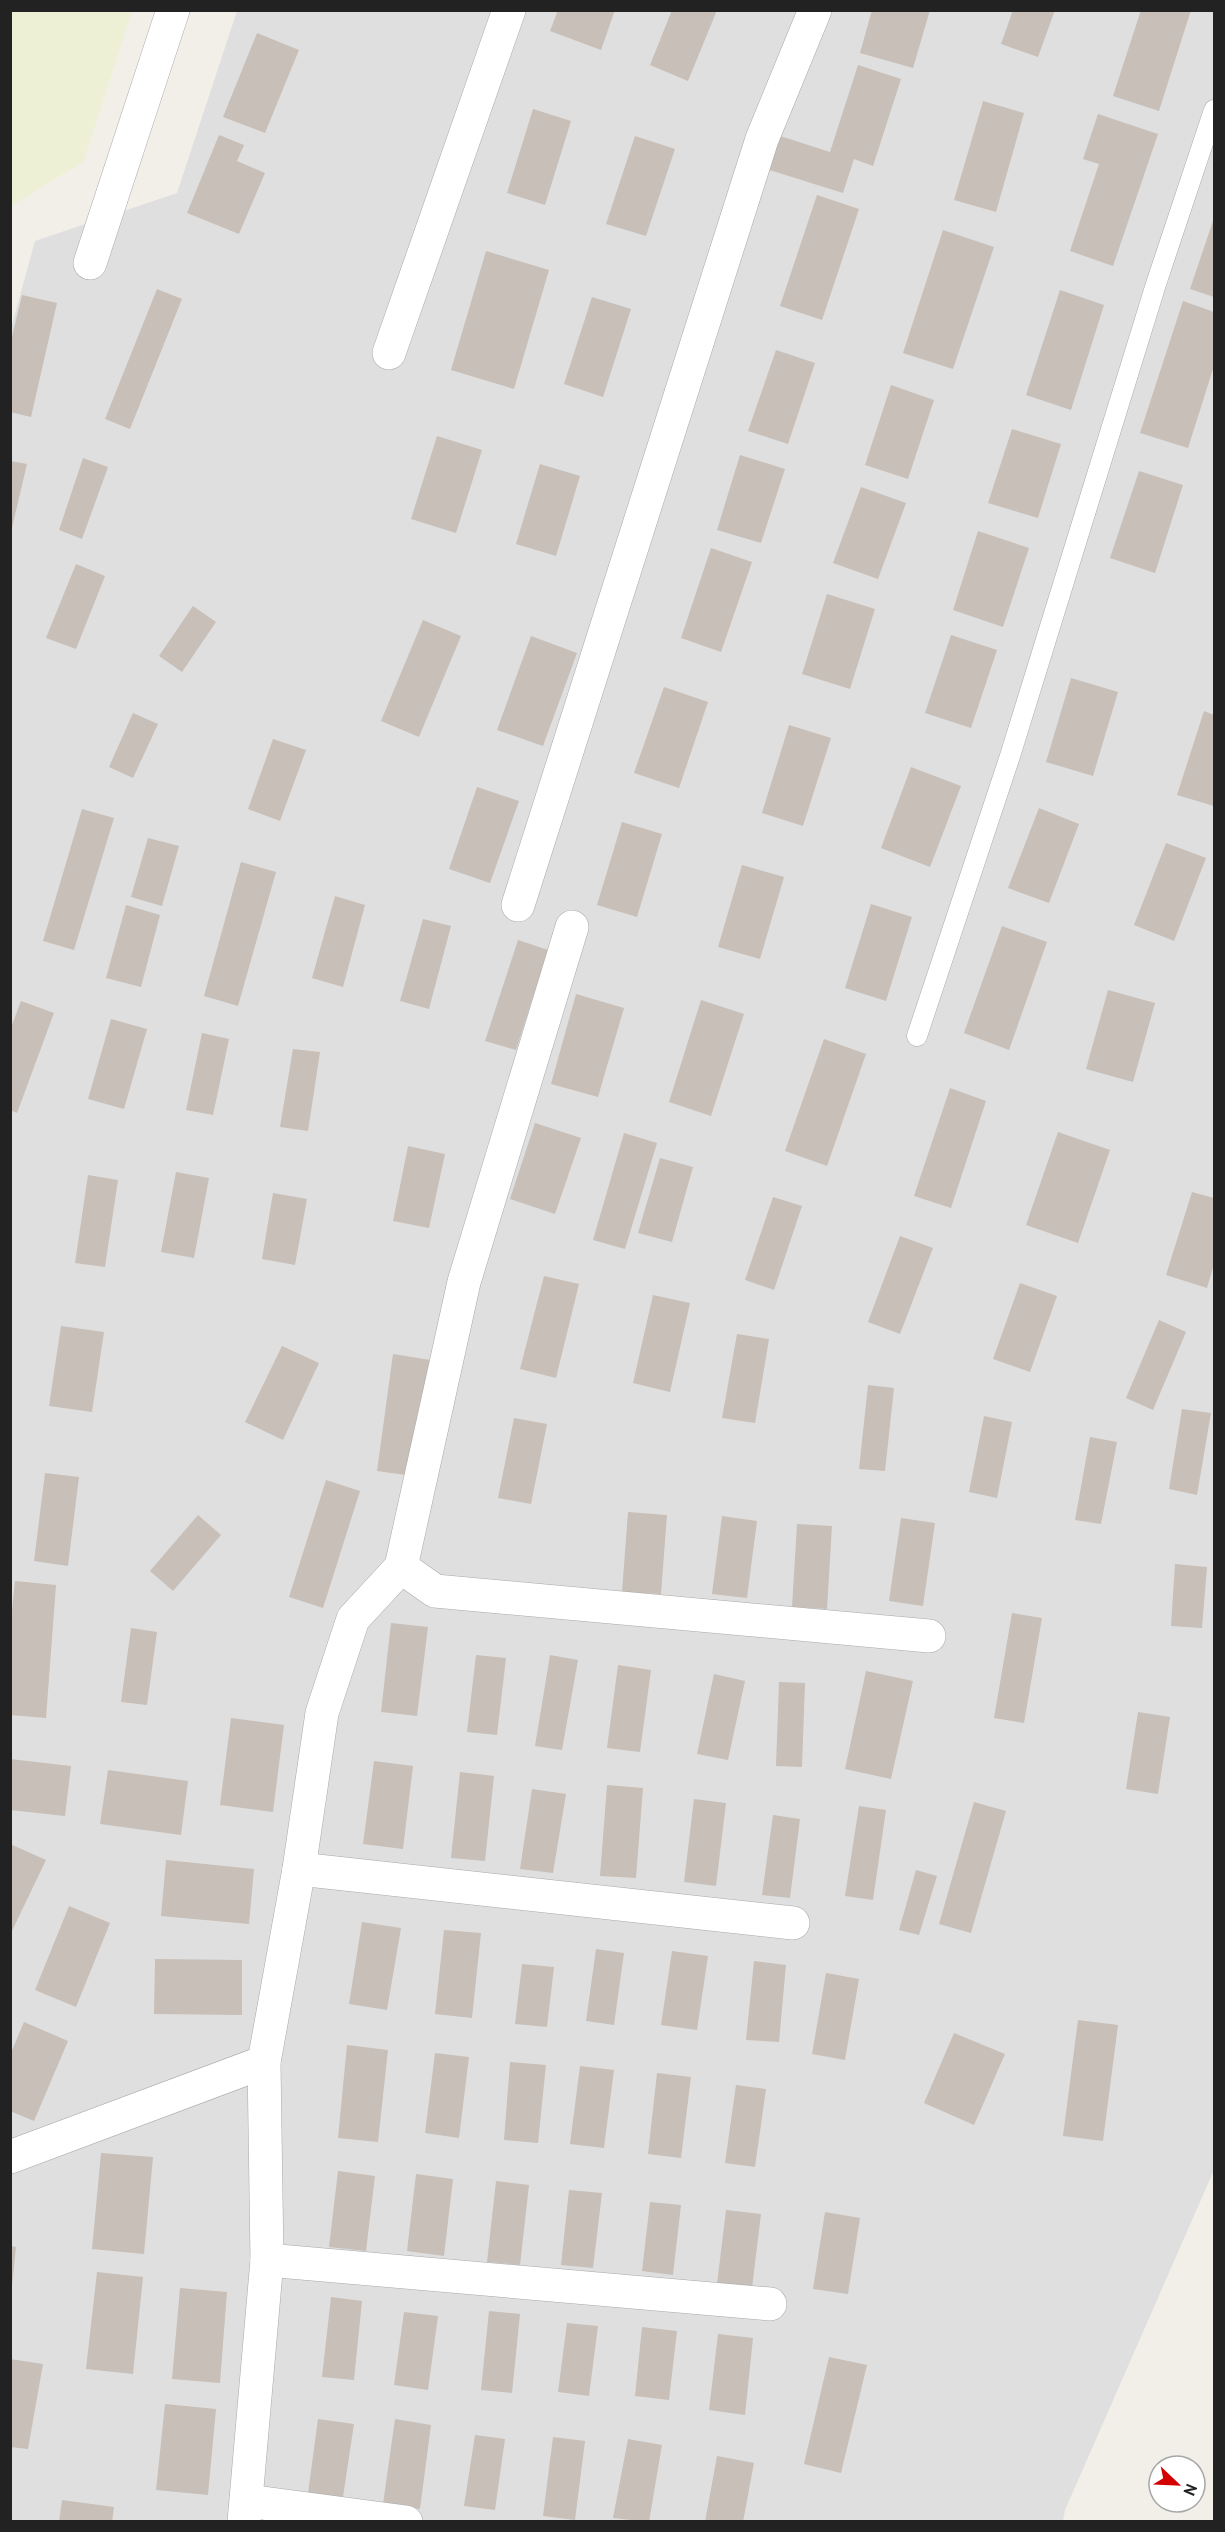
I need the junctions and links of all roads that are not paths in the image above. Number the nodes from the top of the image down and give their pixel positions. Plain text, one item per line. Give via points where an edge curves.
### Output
1 (173, 10) edge
2 (509, 10) edge
3 (815, 10) edge
4 (1215, 110) edge
5 (90, 263) dead end
6 (388, 353) dead end
7 (518, 905) dead end
8 (572, 927) dead end
9 (917, 1036) dead end
10 (401, 1567) junction
11 (929, 1636) dead end
12 (299, 1869) junction
13 (793, 1923) dead end
14 (264, 2062) junction
15 (10, 2157) edge
16 (267, 2260) junction
17 (770, 2304) dead end
18 (245, 2511) edge
19 (406, 2522) edge

1 - 5 street
2 - 6 street
3 - 7 street via 762,139
4 - 9 lane
8 - 10 street via 464,1282
10 - 11 street via 435,1591
10 - 12 street via 353,1619 322,1713
12 - 13 street
12 - 14 street
14 - 15 street
14 - 16 street
16 - 17 street
16 - 18 street
18 - 19 street

